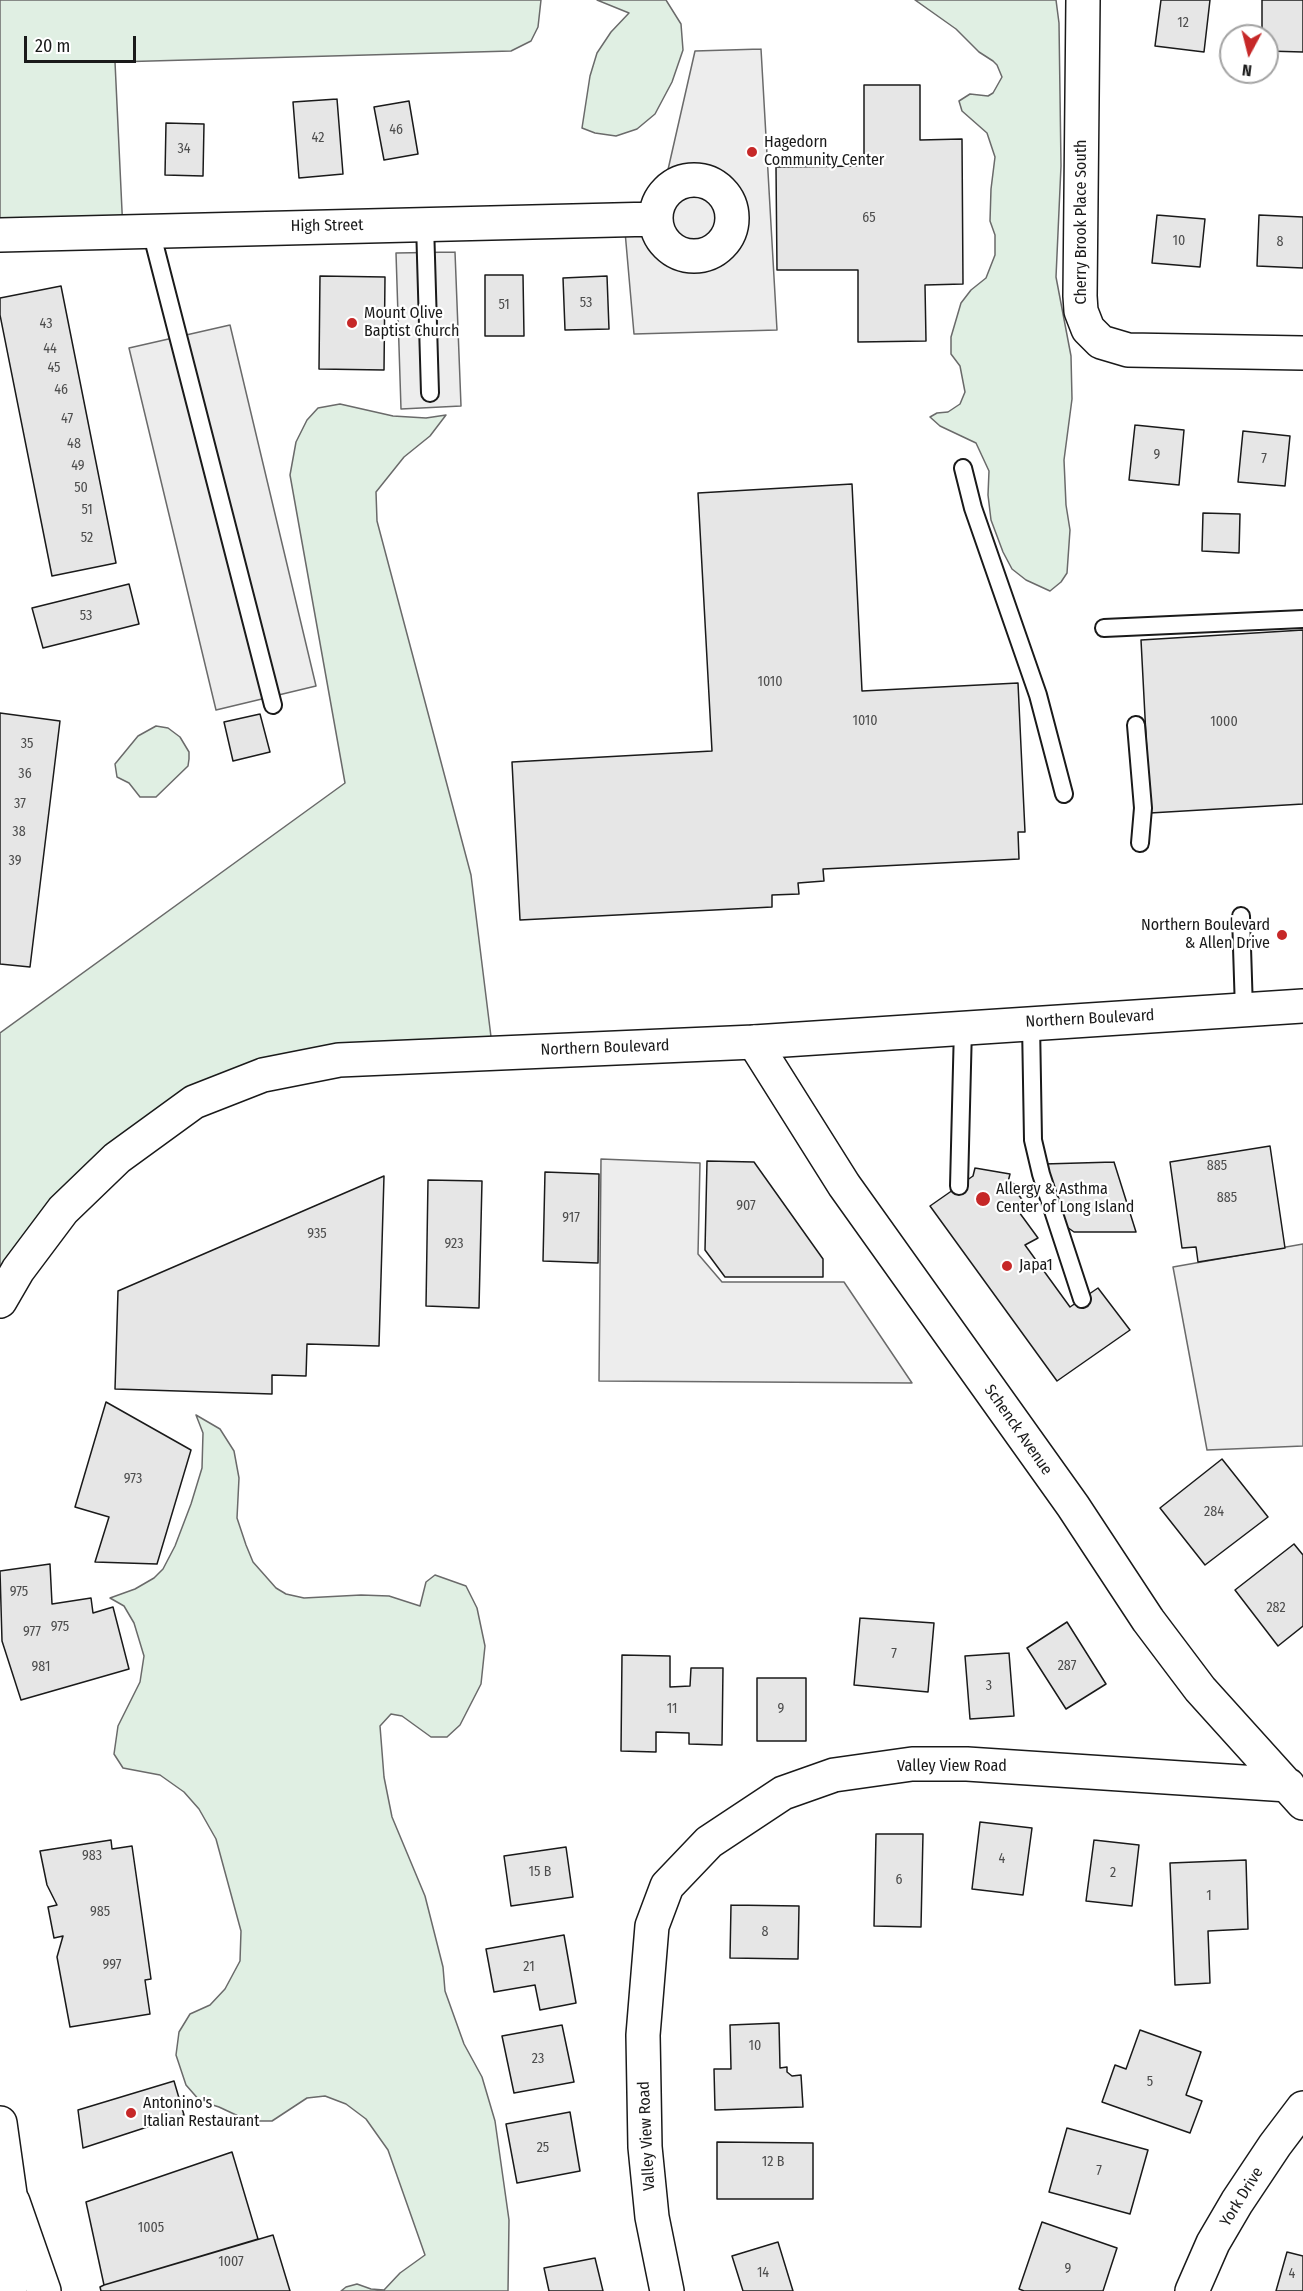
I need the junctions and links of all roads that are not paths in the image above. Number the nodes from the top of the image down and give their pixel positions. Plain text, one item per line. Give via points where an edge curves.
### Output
1 (1083, 0) edge
2 (655, 219) dead end
3 (425, 224) junction
4 (151, 231) junction
5 (0, 235) edge
6 (1303, 353) edge
7 (430, 393) dead end
8 (963, 468) dead end
9 (1303, 619) edge
10 (1104, 628) dead end
11 (273, 705) dead end
12 (1136, 724) dead end
13 (1064, 794) dead end
14 (1140, 843) dead end
15 (1240, 916) dead end
16 (1303, 1006) edge
17 (1244, 1010) junction
18 (1032, 1023) junction
19 (963, 1027) junction
20 (754, 1042) junction
21 (959, 1186) dead end
22 (1082, 1299) dead end
23 (0, 1301) edge
24 (1296, 1794) edge
25 (1303, 2108) edge
26 (0, 2123) edge
27 (10, 2194) junction
28 (10, 2291) edge
29 (44, 2291) edge
30 (668, 2291) edge
31 (1192, 2291) edge

1 - 6 street, Cherry Brook Place South via 1080,296 1088,329 1101,342 1128,350
2 - 3 street, High Street
3 - 4 street, High Street
3 - 7 lane
4 - 5 street, High Street
4 - 11 lane
8 - 13 lane via 973,508 1038,695
9 - 10 lane
12 - 14 lane via 1143,808
15 - 17 lane
16 - 17 street, Northern Boulevard
17 - 18 street, Northern Boulevard
18 - 19 street, Northern Boulevard
18 - 22 lane via 1033,1140
19 - 20 street, Northern Boulevard
19 - 21 lane
20 - 23 street, Northern Boulevard via 339,1060 262,1075 194,1102 117,1158 63,1210
20 - 24 street, Schenck Avenue via 844,1185 1073,1506 1148,1620 1200,1689
24 - 30 street, Valley View Road via 967,1764 912,1764 834,1775 783,1793 709,1842 667,1886 652,1926 643,2035 645,2146 652,2217
25 - 31 street, York Drive via 1237,2202
26 - 27 street
27 - 28 street
27 - 29 street

